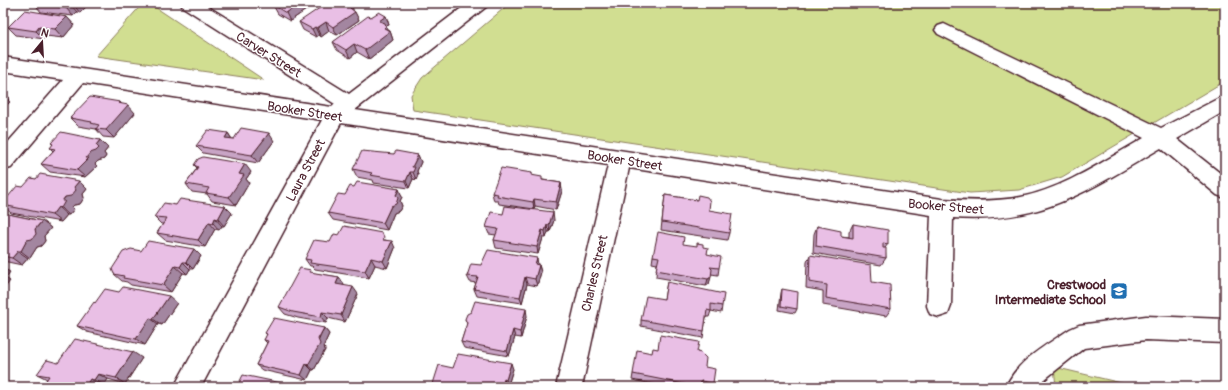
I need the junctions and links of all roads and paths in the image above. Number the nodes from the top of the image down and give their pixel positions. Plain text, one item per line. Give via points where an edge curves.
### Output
1 (189, 3) edge
2 (480, 3) edge
3 (944, 30) dead end
4 (3, 64) edge
5 (79, 76) junction
6 (1225, 102) edge
7 (342, 110) junction
8 (1162, 138) junction
9 (620, 159) junction
10 (3, 162) edge
11 (1225, 189) edge
12 (942, 208) junction
13 (939, 306) dead end
14 (1225, 330) edge
15 (187, 387) edge
16 (569, 387) edge
17 (1019, 387) edge

1 - 7 street, Carver Street
2 - 7 street, Laura Street
3 - 8 street
4 - 5 street, Booker Street
5 - 7 street, Booker Street
5 - 10 street
6 - 8 street, Booker Street
7 - 9 street, Booker Street
7 - 15 street, Laura Street
8 - 11 street
8 - 12 street, Booker Street via 1068,191 1048,199 1013,209 983,211
9 - 12 street, Booker Street
9 - 16 street, Charles Street
12 - 13 street
14 - 17 street via 1146,328 1079,337 1028,375

